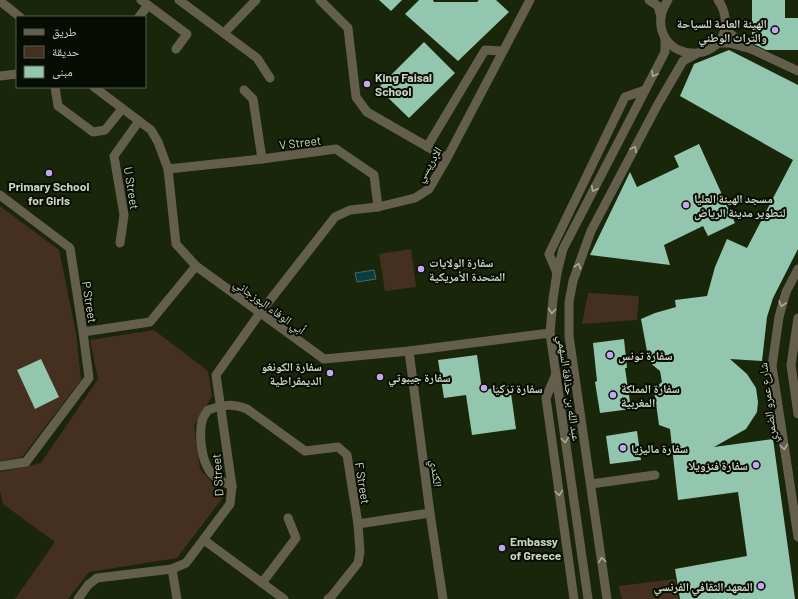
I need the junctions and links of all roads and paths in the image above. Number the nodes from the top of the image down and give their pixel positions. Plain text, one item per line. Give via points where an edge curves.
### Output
1 (0, 0) edge
2 (179, 0) edge
3 (256, 0) edge
4 (320, 0) edge
5 (530, 0) edge
6 (649, 0) edge
7 (659, 0) edge
8 (668, 0) edge
9 (719, 0) edge
10 (145, 2) edge
11 (19, 16) edge
12 (139, 16) edge
13 (661, 17) junction
14 (725, 30) junction
15 (224, 33) junction
16 (665, 38) junction
17 (718, 43) junction
18 (176, 49) dead end
19 (751, 49) junction
20 (503, 51) junction
21 (696, 54) junction
22 (798, 71) edge
23 (16, 74) edge
24 (0, 76) edge
25 (270, 78) dead end
26 (55, 88) edge
27 (95, 88) edge
28 (244, 90) dead end
29 (645, 90) junction
30 (122, 108) junction
31 (139, 122) junction
32 (427, 147) junction
33 (447, 158) junction
34 (262, 159) junction
35 (168, 169) junction
36 (0, 195) edge
37 (378, 207) junction
38 (120, 243) dead end
39 (196, 266) junction
40 (798, 269) edge
41 (557, 273) junction
42 (260, 313) junction
43 (798, 318) edge
44 (83, 332) junction
45 (550, 333) junction
46 (408, 351) junction
47 (556, 373) junction
48 (221, 406) junction
49 (798, 414) edge
50 (0, 466) edge
51 (655, 475) dead end
52 (591, 484) junction
53 (232, 486) junction
54 (430, 513) junction
55 (288, 518) dead end
56 (358, 524) junction
57 (798, 538) edge
58 (204, 540) junction
59 (172, 569) junction
60 (262, 583) junction
61 (78, 599) edge
62 (177, 599) edge
63 (284, 599) edge
64 (328, 599) edge
65 (443, 599) edge
66 (574, 599) edge
67 (588, 599) edge
68 (607, 599) edge

1 - 11 street
2 - 15 street
3 - 15 street
4 - 32 street via 348,28 356,97 367,112
5 - 20 street, الإدريسي
6 - 13 street via 658,6
7 - 8 street
8 - 13 street
9 - 14 street via 726,20
10 - 12 street
10 - 18 street via 187,34
13 - 16 street, عبد الله بن حذافة السهمي via 661,28
14 - 17 street
14 - 19 street
15 - 25 street via 257,58
16 - 21 street via 678,50
16 -> 29 street, عبد الله بن حذافة السهمي via 665,52
17 - 19 street
17 - 21 street, عبد الله بن حذافة السهمي
19 - 22 street
20 - 32 street via 485,50
20 - 33 street, الإدريسي
52 -> 21 street, عبد الله بن حذافة السهمي via 569,336 569,302 573,281 591,231 658,104 683,61
23 - 24 street
26 - 30 street via 58,106 93,132 106,130
27 - 30 street, أبي الوفاء البوزجاني
28 - 34 street via 253,99
29 -> 41 street, عبد الله بن حذافة السهمي via 564,249
29 - 41 street via 625,97 552,247 549,254
30 - 31 street, أبي الوفاء البوزجاني
31 - 35 street, أبي الوفاء البوزجاني via 151,130
31 - 38 street, U Street via 114,156 124,215
32 - 33 street
33 - 37 street, الإدريسي via 429,190 415,198
34 - 35 street, V Street
34 - 37 street, V Street via 336,149 374,175
35 - 39 street, أبي الوفاء البوزجاني via 176,244
36 - 44 street, P Street via 70,248
37 - 42 street, الإدريسي via 350,210 335,216
39 - 42 street, أبي الوفاء البوزجاني
39 - 44 street, P Street via 150,322
40 -> 57 street, شارع عمرو الضمري via 786,292 778,317 772,366
41 -> 45 street, عبد الله بن حذافة السهمي
42 - 46 street, أبي الوفاء البوزجاني via 324,359
42 - 48 street, D Street via 216,375
43 - 49 street via 791,365
44 - 50 street via 89,378 26,462
45 - 46 street, أبي الوفاء البوزجاني
45 - 47 street, عبد الله بن حذافة السهمي
46 - 54 street, الكندي
47 -> 66 street via 546,398
47 -> 67 street, عبد الله بن حذافة السهمي
48 - 53 street, D Street
48 - 53 street via 208,410 202,419 200,432 209,470 219,480
48 - 56 street, F Street via 236,405 247,409 305,451 338,447 347,455
51 - 52 street
68 -> 52 street, عبد الله بن حذافة السهمي
53 - 58 street, D Street via 230,504
54 - 56 street
54 - 65 street, الكندي
55 - 60 street via 296,538
56 - 64 street, F Street via 358,563
58 - 59 street, D Street via 186,563
58 - 60 street
59 - 61 street, D Street via 97,578
59 - 62 street
60 - 63 street

